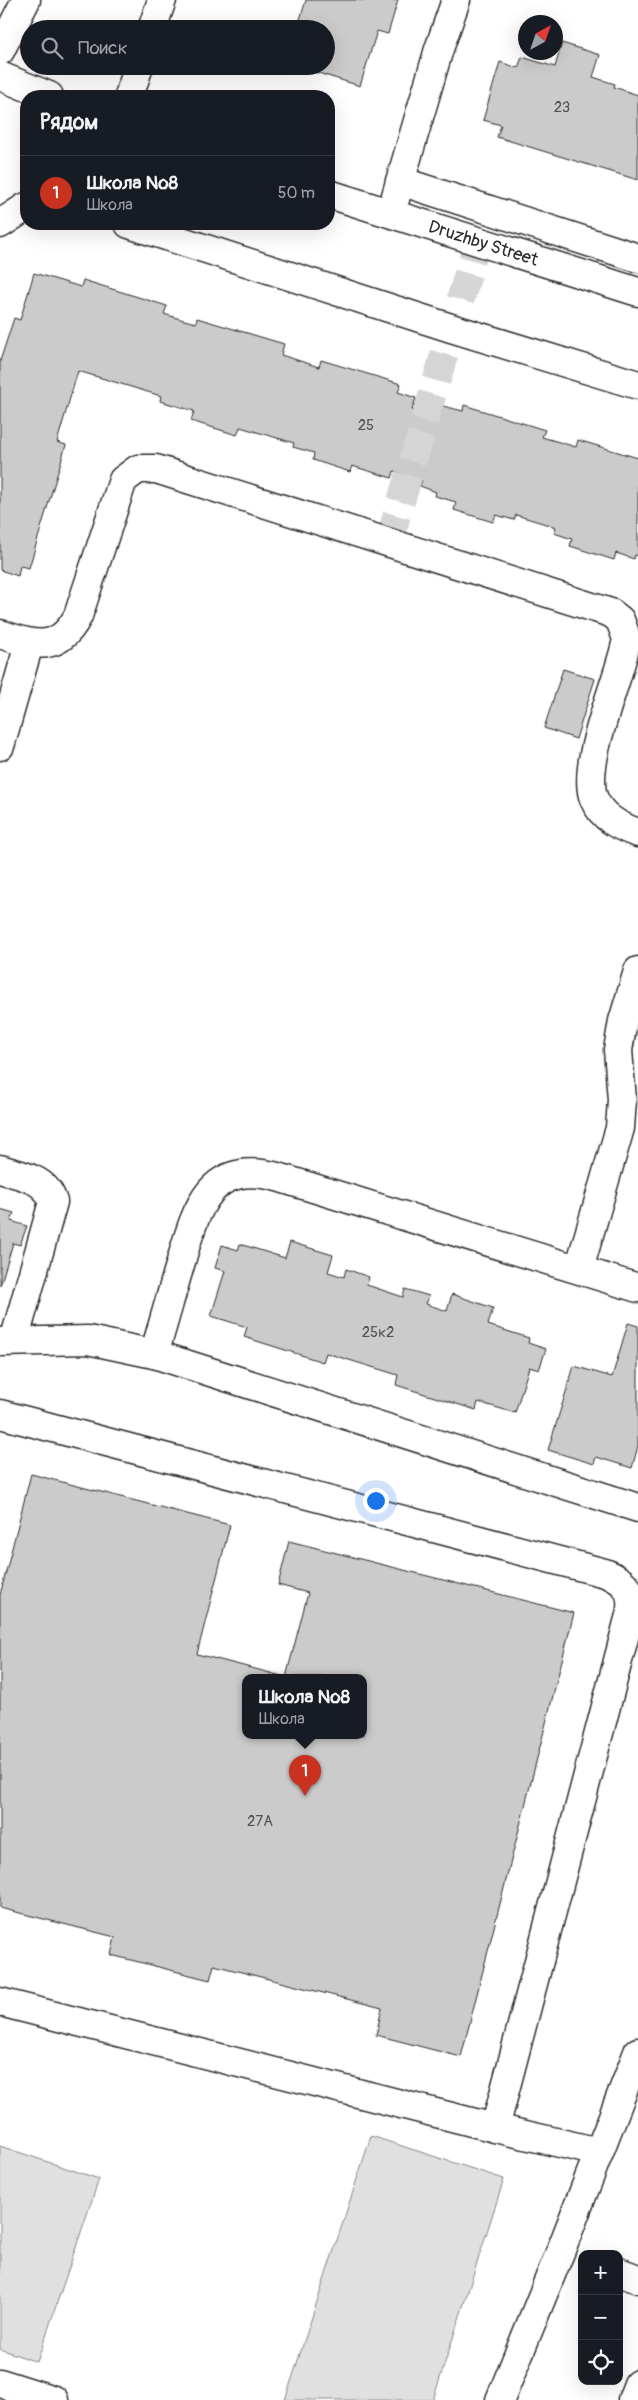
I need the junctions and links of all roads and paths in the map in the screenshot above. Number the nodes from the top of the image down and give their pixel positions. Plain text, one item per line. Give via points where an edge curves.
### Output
1 (26, 0) edge
2 (162, 0) edge
3 (456, 0) edge
4 (155, 20) edge
5 (0, 51) edge
6 (136, 75) edge
7 (0, 76) edge
8 (34, 90) edge
9 (131, 90) edge
10 (400, 181) junction
11 (335, 196) edge
12 (20, 211) edge
13 (391, 213) junction
14 (0, 224) edge
15 (148, 230) edge
16 (638, 258) edge
17 (638, 292) edge
18 (638, 385) edge
19 (0, 634) edge
20 (29, 644) junction
21 (0, 746) edge
22 (638, 833) edge
23 (638, 971) edge
24 (0, 1169) edge
25 (579, 1269) junction
26 (638, 1288) edge
27 (7, 1342) edge
28 (154, 1354) junction
29 (0, 1414) edge
30 (638, 1508) edge
31 (0, 2002) edge
32 (638, 2052) edge
33 (495, 2128) junction
34 (599, 2152) junction
35 (572, 2253) edge
36 (623, 2273) edge
37 (638, 2279) edge
38 (0, 2383) edge
39 (638, 2384) edge
40 (54, 2400) edge
41 (500, 2400) edge
42 (632, 2400) edge

1 - 5 street
2 - 4 street
3 - 10 street
6 - 9 street
7 - 8 street
10 - 13 street
10 - 16 street
11 - 13 street, Druzhby Street
12 - 14 street
13 - 17 street, Druzhby Street
15 - 18 street
19 - 20 street
20 - 21 street
20 - 22 street via 55,642 72,627 123,480 138,469 147,467 166,472 611,613 620,620 627,639 594,756 591,785 594,798 610,820
23 - 25 street via 618,1050 622,1100 620,1128
24 - 27 street via 40,1182 47,1187 54,1202
25 - 26 street
25 - 28 street via 266,1173 239,1174 215,1186 198,1208
27 - 28 street via 88,1340
28 - 30 street
29 - 33 street via 605,1573 623,1581 628,1588 632,1595 630,1615
31 - 33 street
32 - 34 street
33 - 34 street
34 - 35 street
35 - 41 street
36 - 37 street
38 - 40 street
39 - 42 street

